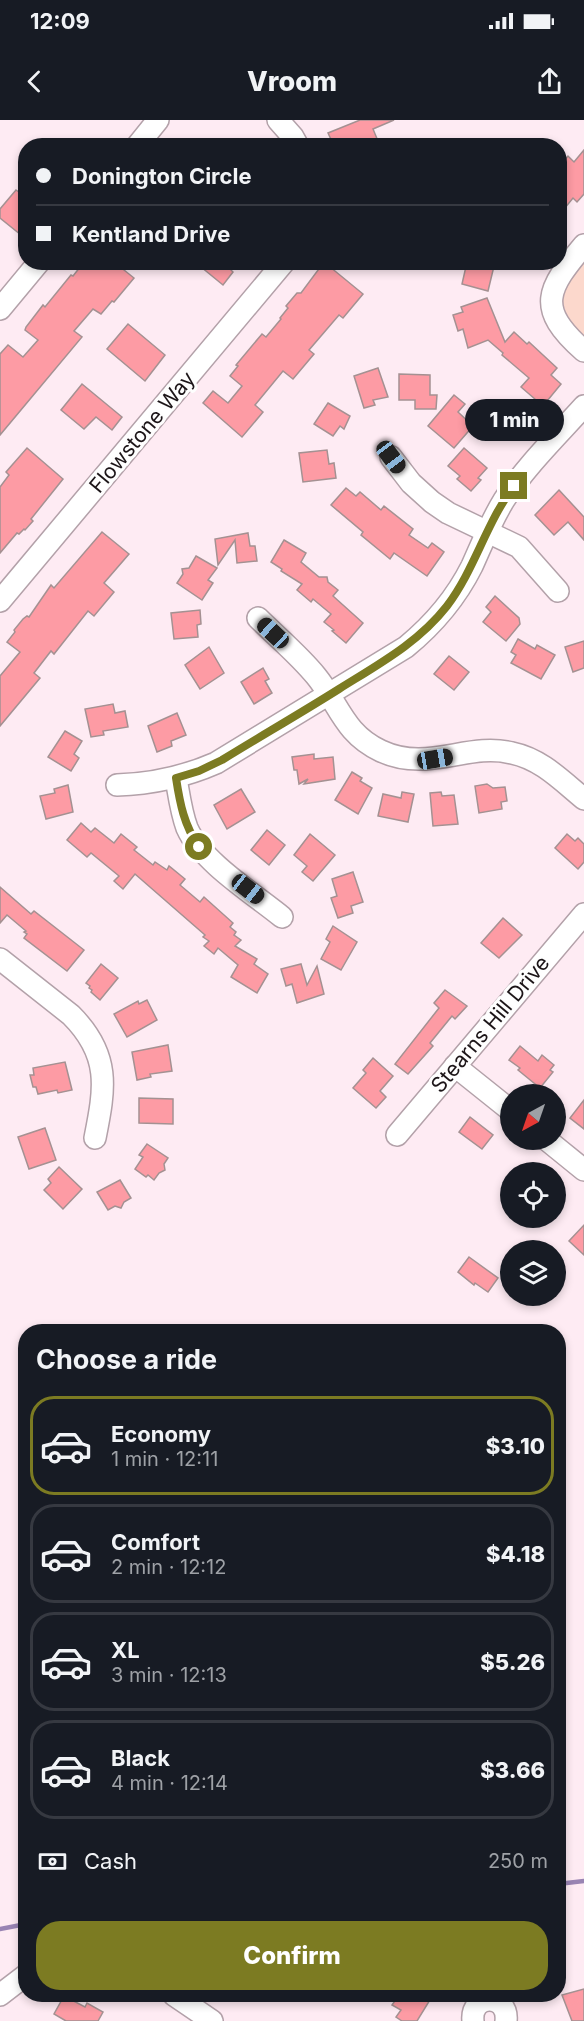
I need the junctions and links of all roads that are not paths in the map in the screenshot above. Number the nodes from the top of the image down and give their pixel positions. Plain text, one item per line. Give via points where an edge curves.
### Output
1 (158, 120) edge
2 (278, 120) edge
3 (143, 138) edge
4 (294, 138) edge
5 (584, 245) edge
6 (567, 267) edge
7 (32, 270) edge
8 (277, 270) edge
9 (565, 270) edge
10 (0, 309) edge
11 (584, 351) edge
12 (584, 406) edge
13 (391, 457) dead end
14 (487, 531) junction
15 (558, 591) dead end
16 (1, 598) edge
17 (258, 618) dead end
18 (329, 695) junction
19 (176, 778) junction
20 (117, 785) dead end
21 (584, 799) edge
22 (584, 914) edge
23 (282, 917) dead end
24 (0, 959) edge
25 (455, 1066) junction
26 (500, 1102) edge
27 (397, 1135) dead end
28 (95, 1138) dead end
29 (559, 1150) edge
30 (584, 1170) edge
31 (18, 1981) edge
32 (0, 1995) edge
33 (184, 2002) edge
34 (483, 2002) edge
35 (498, 2002) edge
36 (212, 2021) edge
37 (474, 2021) edge
38 (506, 2021) edge

1 - 3 street
2 - 4 street
5 - 6 street
7 - 10 street
8 - 16 street, Flowstone Way
9 - 11 street via 555,283 552,307 560,328
12 - 14 street via 514,486
13 - 14 street via 432,502
14 - 15 street via 519,547
14 - 18 street via 458,590 431,625 397,653
17 - 18 street via 305,663
18 - 19 street via 222,760
18 - 21 street via 354,733 389,754 423,760 510,752 541,764
19 - 20 street
19 - 23 street via 181,808 199,847
22 - 25 street, Stearns Hill Drive
24 - 28 street via 71,1015 96,1050 103,1096
25 - 26 street
25 - 27 street, Stearns Hill Drive
29 - 30 street
31 - 32 street
33 - 36 street
34 - 37 street via 475,2007
35 - 38 street

